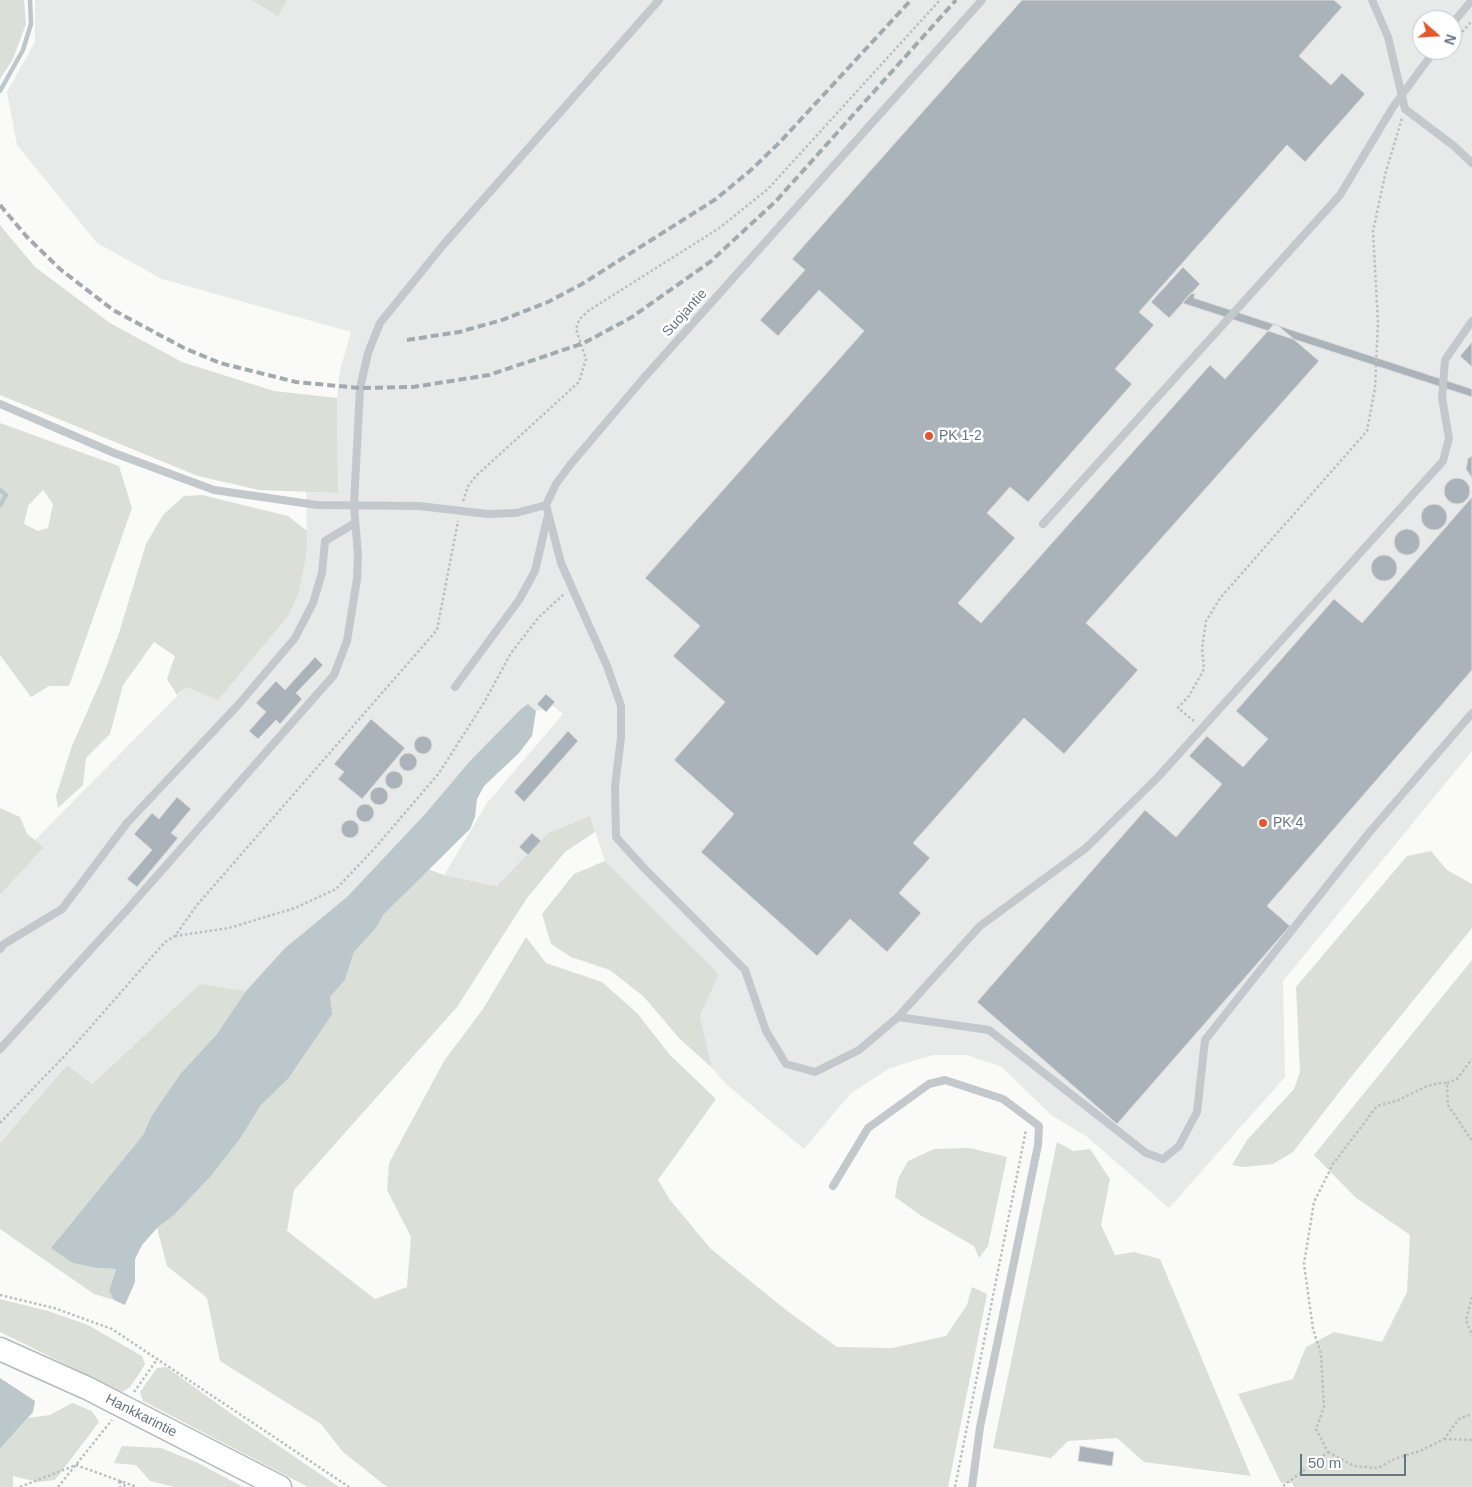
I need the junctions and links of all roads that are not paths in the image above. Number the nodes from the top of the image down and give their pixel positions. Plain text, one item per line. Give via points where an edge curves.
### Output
1 (659, 0) edge
2 (982, 0) edge
3 (1372, 0) edge
4 (1472, 0) edge
5 (1462, 12) edge
6 (1428, 60) edge
7 (1402, 95) junction
8 (1472, 163) edge
9 (1472, 321) edge
10 (0, 404) edge
11 (354, 505) junction
12 (546, 505) junction
13 (548, 515) junction
14 (355, 523) junction
15 (1044, 524) dead end
16 (455, 688) dead end
17 (1472, 712) edge
18 (0, 949) edge
19 (898, 1017) junction
20 (0, 1049) edge
21 (833, 1186) dead end
22 (0, 1349) edge
23 (280, 1487) edge
24 (972, 1487) edge

1 - 11 lane via 444,244 380,323 368,353 360,388
2 - 12 lane, Suojantie via 642,380 556,484
3 - 7 lane via 1388,37
4 - 5 lane
6 - 7 lane
7 - 8 lane via 1405,109
7 - 15 lane via 1340,195
9 - 19 lane via 1445,360 1442,398 1449,438 1443,461 1158,777 1086,848 980,926
10 - 11 lane via 214,490 308,504
11 - 12 lane via 516,513
11 - 14 lane
12 - 13 lane
13 - 16 lane via 535,571 519,600
13 - 19 lane via 562,563 621,706 615,786 616,837 642,868 745,970 766,1031 786,1064 814,1072 859,1050
14 - 18 lane via 325,541 322,573 313,603 295,638 238,705 126,823 62,908
14 - 20 lane via 357,579 347,641 334,675
17 - 19 lane via 1368,834 1205,1040 1197,1112 1179,1146 1163,1159 1146,1153 989,1030
21 - 24 lane via 868,1128 929,1084 944,1080 1002,1099 1040,1126 982,1418
22 - 23 main road, Hankkarintie via 87,1388

